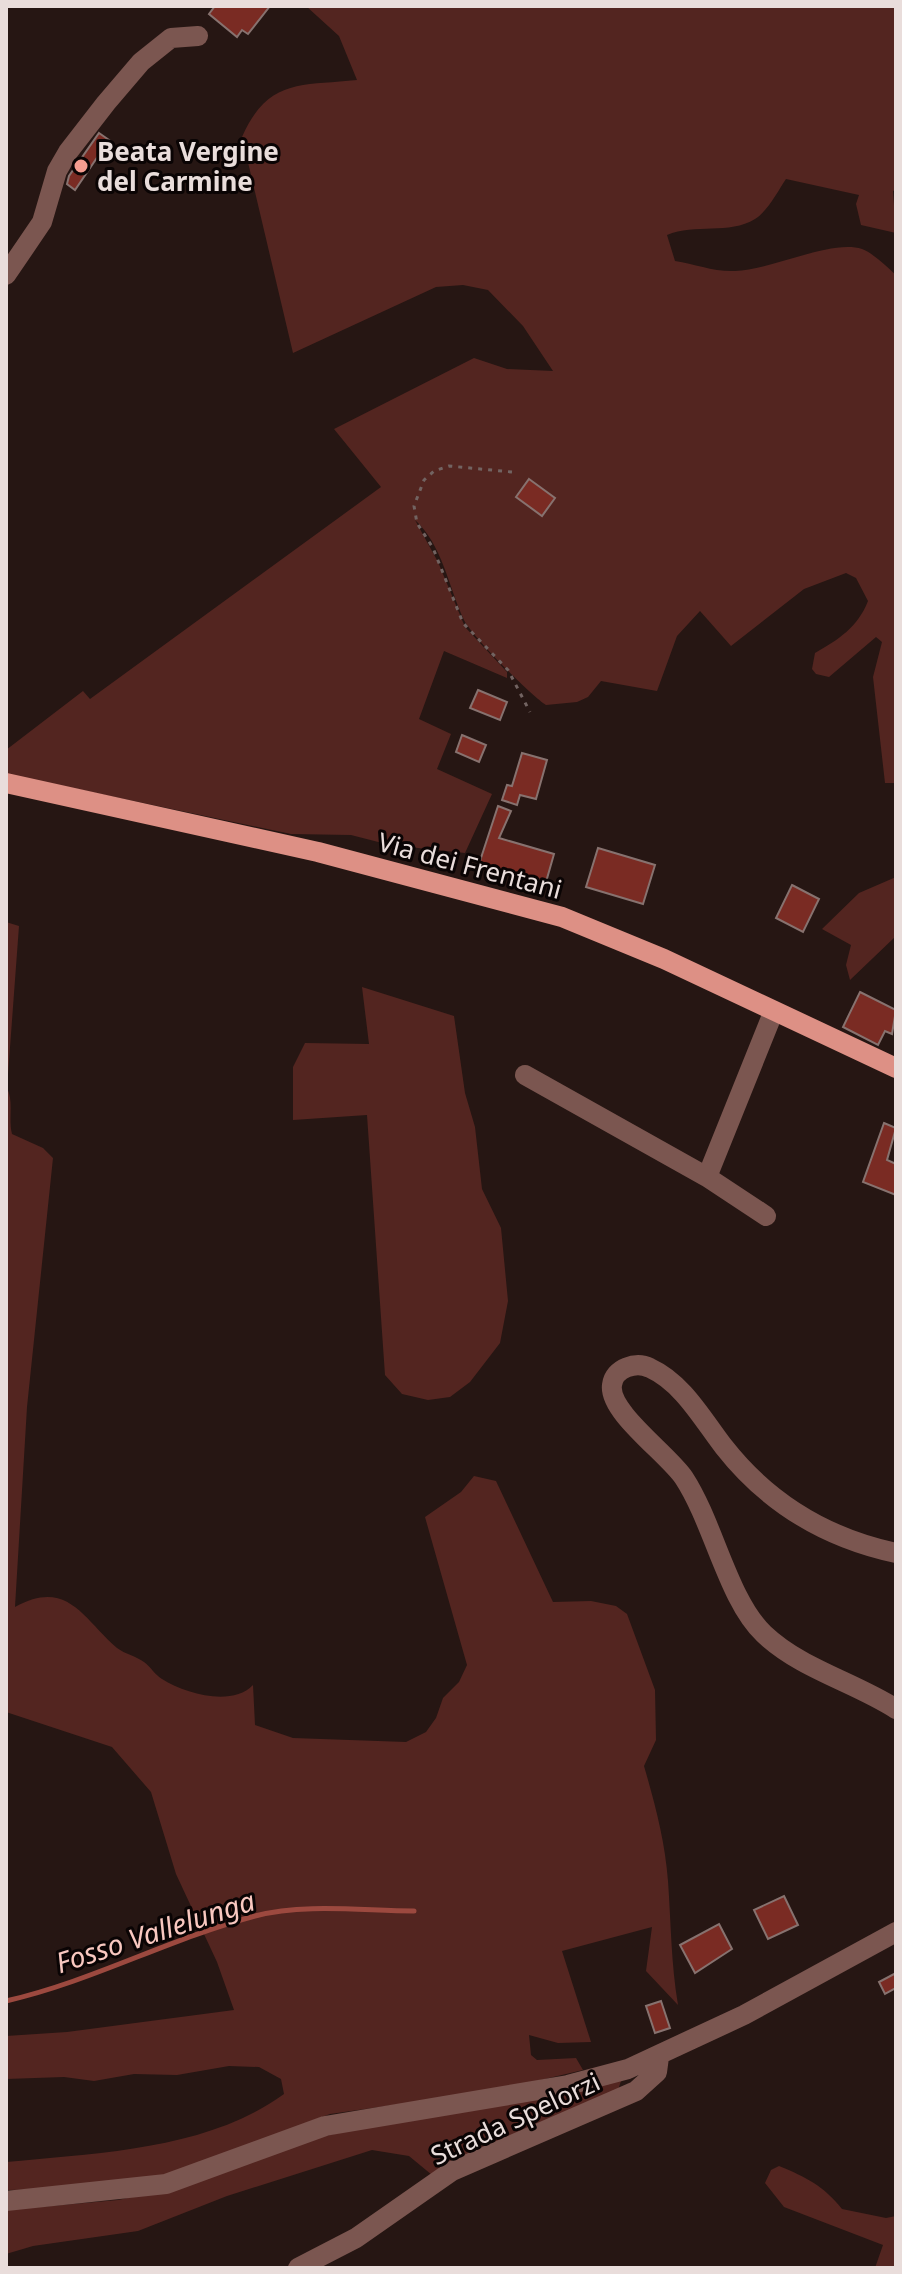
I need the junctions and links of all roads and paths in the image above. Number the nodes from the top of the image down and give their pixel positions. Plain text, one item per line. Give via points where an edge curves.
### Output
1 (198, 36) dead end
2 (6, 275) edge
3 (512, 472) dead end
4 (530, 712) dead end
5 (6, 783) edge
6 (773, 1013) junction
7 (896, 1068) edge
8 (525, 1075) dead end
9 (707, 1177) junction
10 (766, 1216) dead end
11 (896, 1553) edge
12 (896, 1709) edge
13 (896, 1932) edge
14 (659, 2057) junction
15 (6, 2201) edge
16 (298, 2268) edge

1 - 2 street via 171,38 141,62 106,103 68,152 42,222
3 - 4 path via 449,466 434,471 416,493 414,506 463,623 508,670
5 - 6 main road, Via dei Frentani via 318,852 562,917 664,959
6 - 7 main road, Via dei Frentani
6 - 9 street
8 - 9 street
9 - 10 street
11 - 12 street via 849,1540 774,1501 665,1376 635,1365 614,1378 616,1407 660,1448 692,1491 754,1625 792,1655
13 - 14 street
14 - 15 street via 568,2085 325,2126 166,2184
14 - 16 street, Strada Spelorzi via 657,2072 636,2091 452,2171 356,2238

